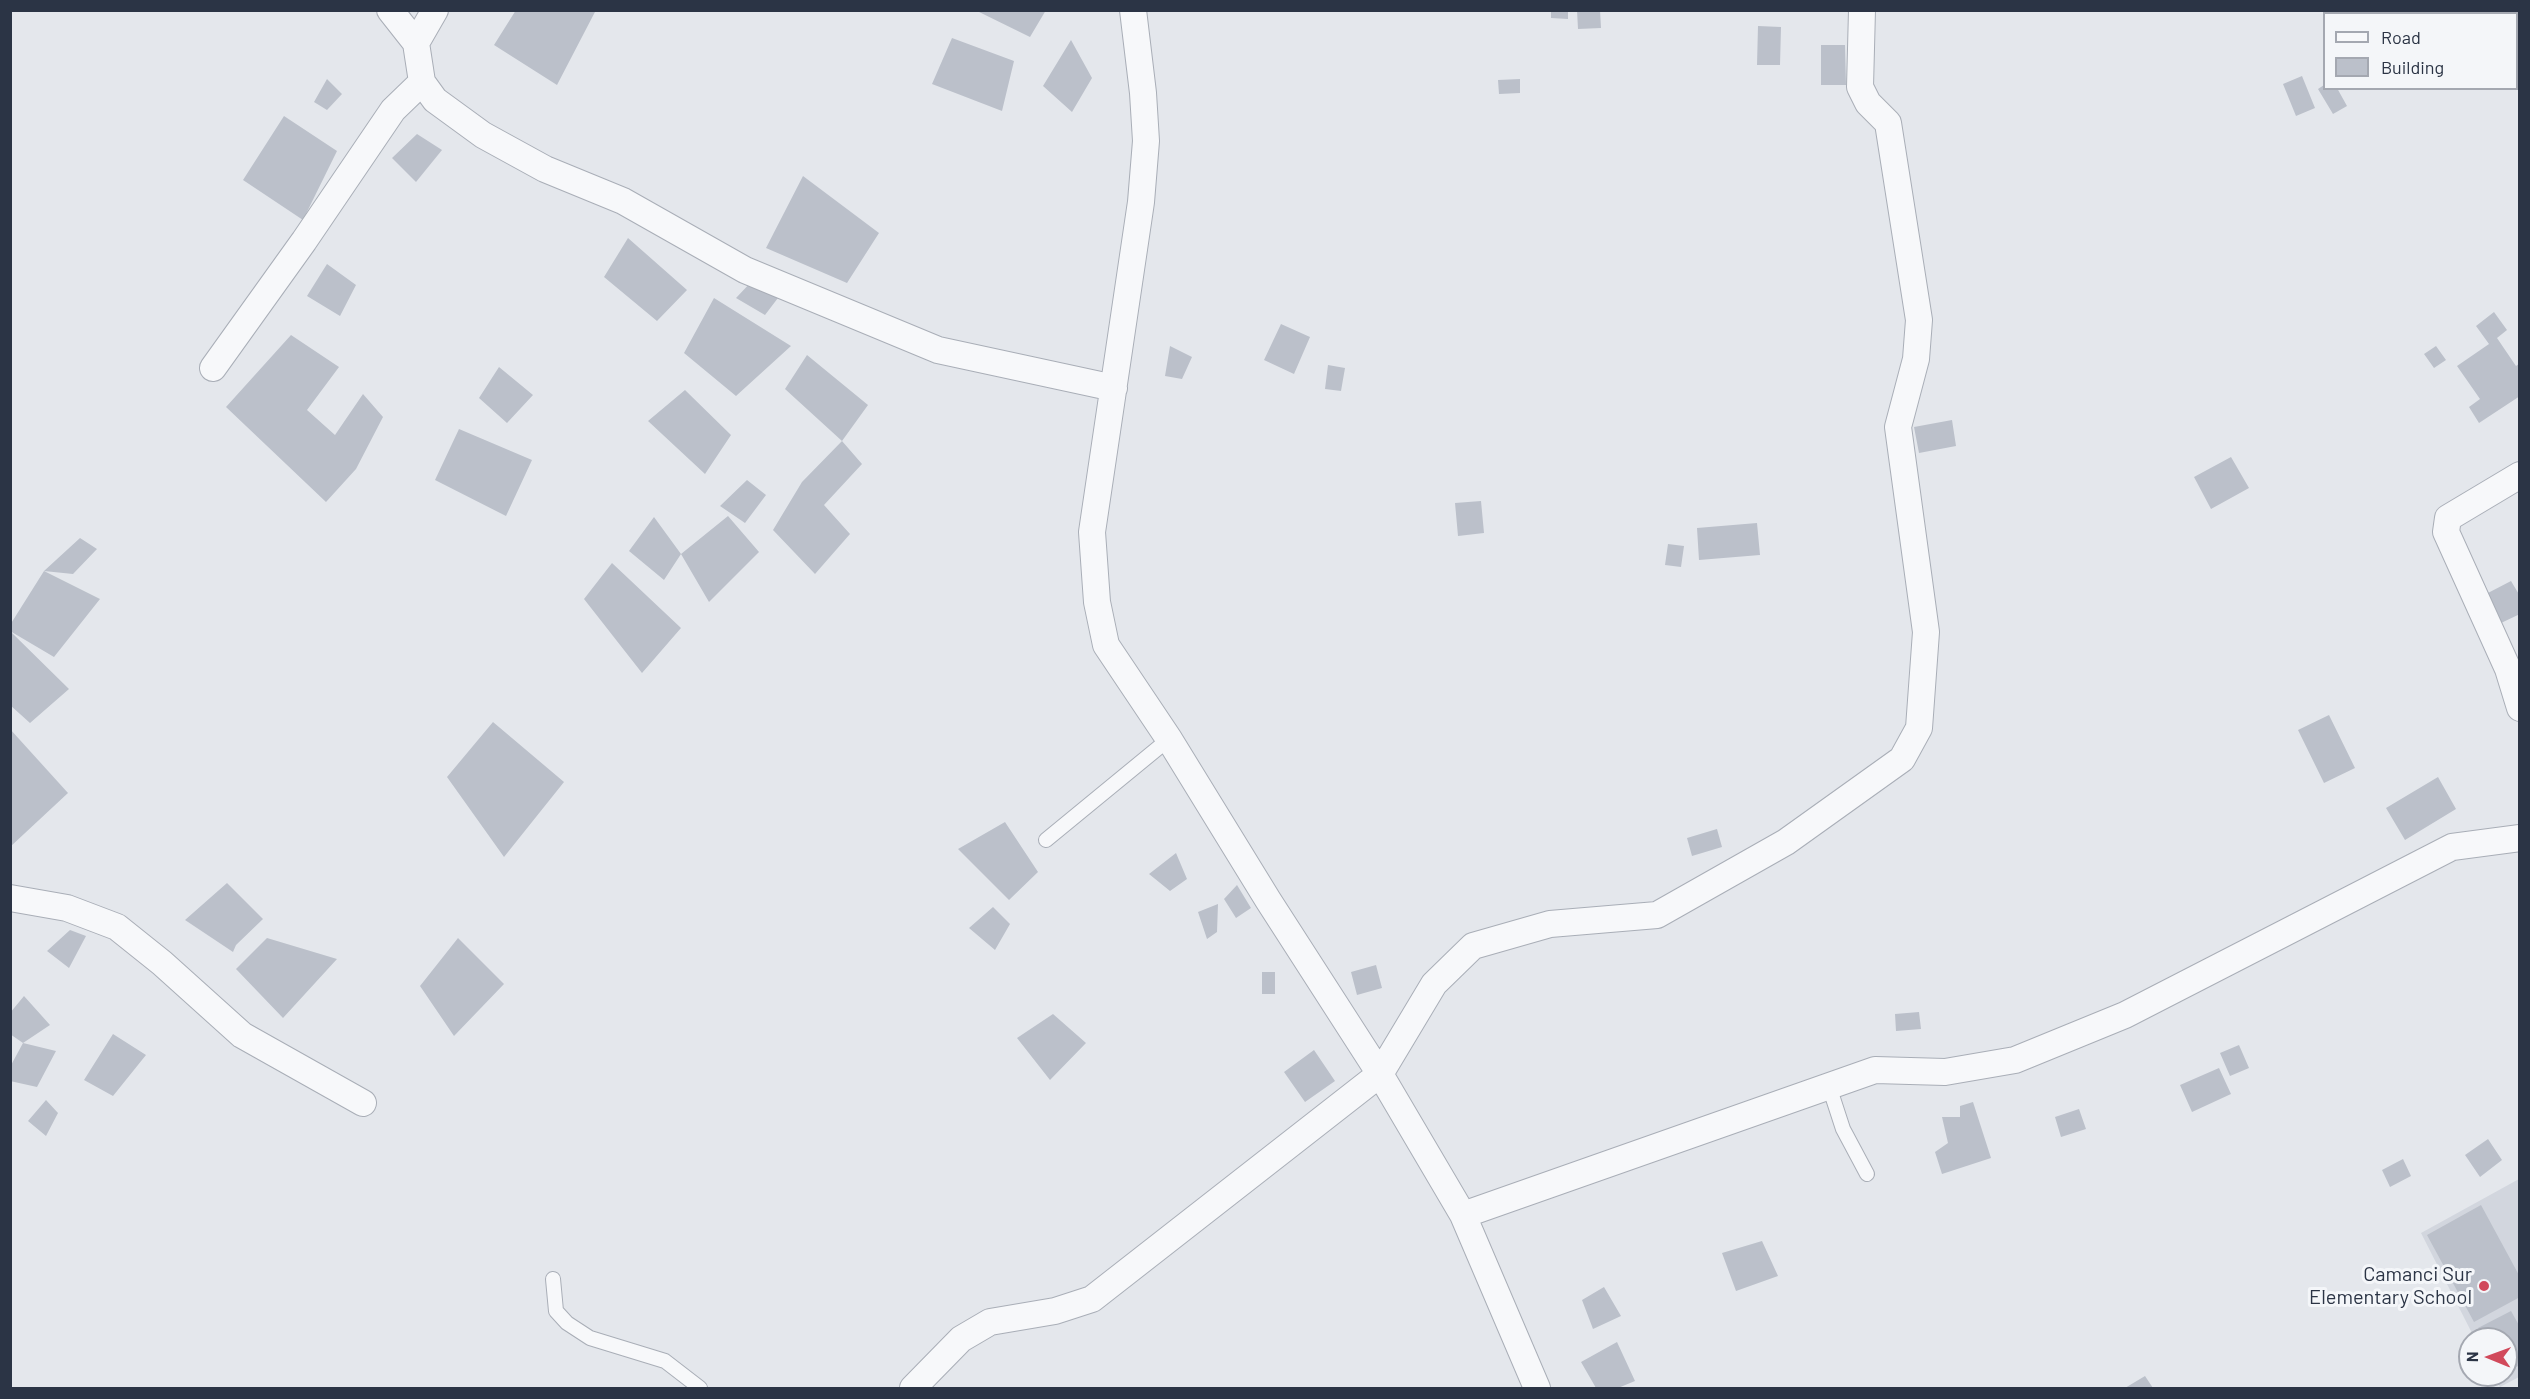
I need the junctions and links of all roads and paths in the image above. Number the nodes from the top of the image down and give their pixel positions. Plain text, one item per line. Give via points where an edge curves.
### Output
1 (390, 10) edge
2 (435, 10) edge
3 (1133, 10) edge
4 (1862, 10) edge
5 (416, 43) junction
6 (422, 82) junction
7 (213, 368) dead end
8 (1114, 388) junction
9 (2520, 475) edge
10 (2520, 708) edge
11 (1169, 739) junction
12 (2520, 838) edge
13 (1046, 840) dead end
14 (10, 898) edge
15 (1380, 1074) junction
16 (1829, 1086) junction
17 (363, 1103) dead end
18 (1867, 1174) dead end
19 (1464, 1215) junction
20 (553, 1279) dead end
21 (700, 1389) edge
22 (913, 1389) edge
23 (1537, 1389) edge

1 - 5 street
2 - 5 street
3 - 8 street via 1146,141
4 - 15 street via 1860,87 1868,103 1888,123 1919,320 1916,359 1898,427 1926,632 1919,728 1902,759 1786,842 1657,915 1550,924 1473,946 1434,984
5 - 6 street
6 - 7 street via 393,110
6 - 8 street via 435,100 483,135 545,169 623,201 745,270 938,350
8 - 11 street via 1092,532 1097,602 1106,645
9 - 10 street via 2448,518 2446,532 2508,669
11 - 13 lane
11 - 15 street
12 - 16 street via 2452,847 2125,1015 2015,1060 1945,1072 1875,1070
14 - 17 street via 67,908 117,927 242,1035
15 - 19 street
15 - 22 street via 1092,1299 1055,1311 990,1322 961,1339
16 - 18 lane via 1843,1129
16 - 19 street
19 - 23 street
20 - 21 lane via 556,1311 567,1323 590,1338 665,1361

